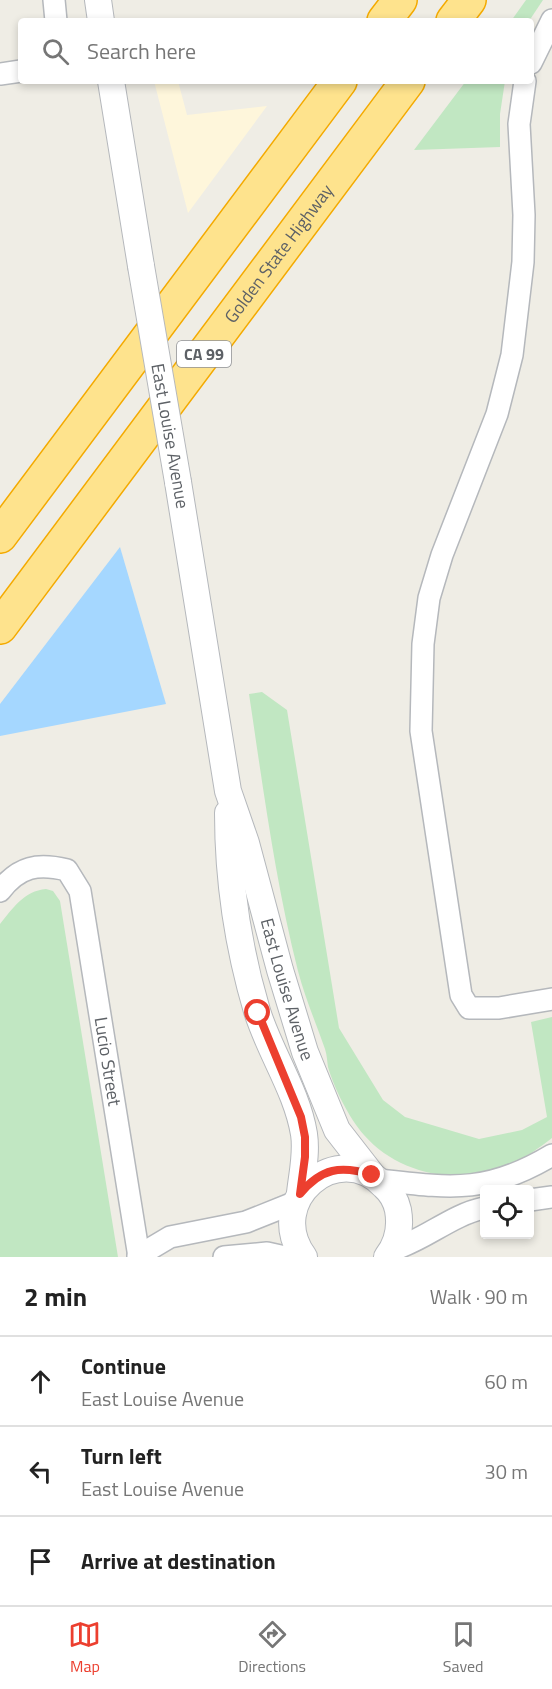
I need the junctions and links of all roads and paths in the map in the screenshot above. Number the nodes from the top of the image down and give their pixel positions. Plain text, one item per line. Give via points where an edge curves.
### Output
1 (54, 0) edge
2 (98, 0) edge
3 (400, 0) edge
4 (469, 0) edge
5 (56, 18) edge
6 (101, 18) edge
7 (386, 18) edge
8 (455, 18) edge
9 (552, 20) edge
10 (534, 57) edge
11 (18, 71) edge
12 (0, 74) edge
13 (111, 84) edge
14 (338, 84) edge
15 (406, 84) edge
16 (525, 84) edge
17 (0, 536) edge
18 (0, 627) edge
19 (228, 791) junction
20 (0, 891) edge
21 (552, 999) edge
22 (552, 1155) edge
23 (375, 1178) junction
24 (552, 1197) edge
25 (298, 1198) junction
26 (534, 1199) edge
27 (480, 1209) edge
28 (390, 1254) edge
29 (140, 1256) edge
30 (224, 1257) edge
31 (285, 1257) edge
32 (304, 1257) edge

1 - 5 street
2 - 6 street
3 - 7 highway
4 - 8 highway
9 - 10 street
11 - 12 street
13 - 19 street, East Louise Avenue, bridge
14 - 17 highway, CA 99
15 - 18 highway, Golden State Highway / CA 99
16 - 21 street via 519,124 523,262 512,355 497,414 429,598 420,689 421,731 461,995 470,1008 483,1010
19 - 23 street, East Louise Avenue via 305,1052 337,1130
19 - 25 street, East Louise Avenue via 228,853 242,954 258,1013 301,1117 305,1137
20 - 29 street, Lucio Street via 28,867 46,866 67,870 80,891
22 - 23 street via 512,1176 471,1185 441,1187
23 - 25 street via 355,1170 337,1169 309,1182
23 - 28 street, East Louise Avenue via 390,1191 397,1205 398,1236
24 - 26 street
25 - 29 street via 246,1222 170,1237
25 - 32 street, East Louise Avenue via 292,1218 293,1234
27 - 28 street
30 - 31 street via 267,1253

